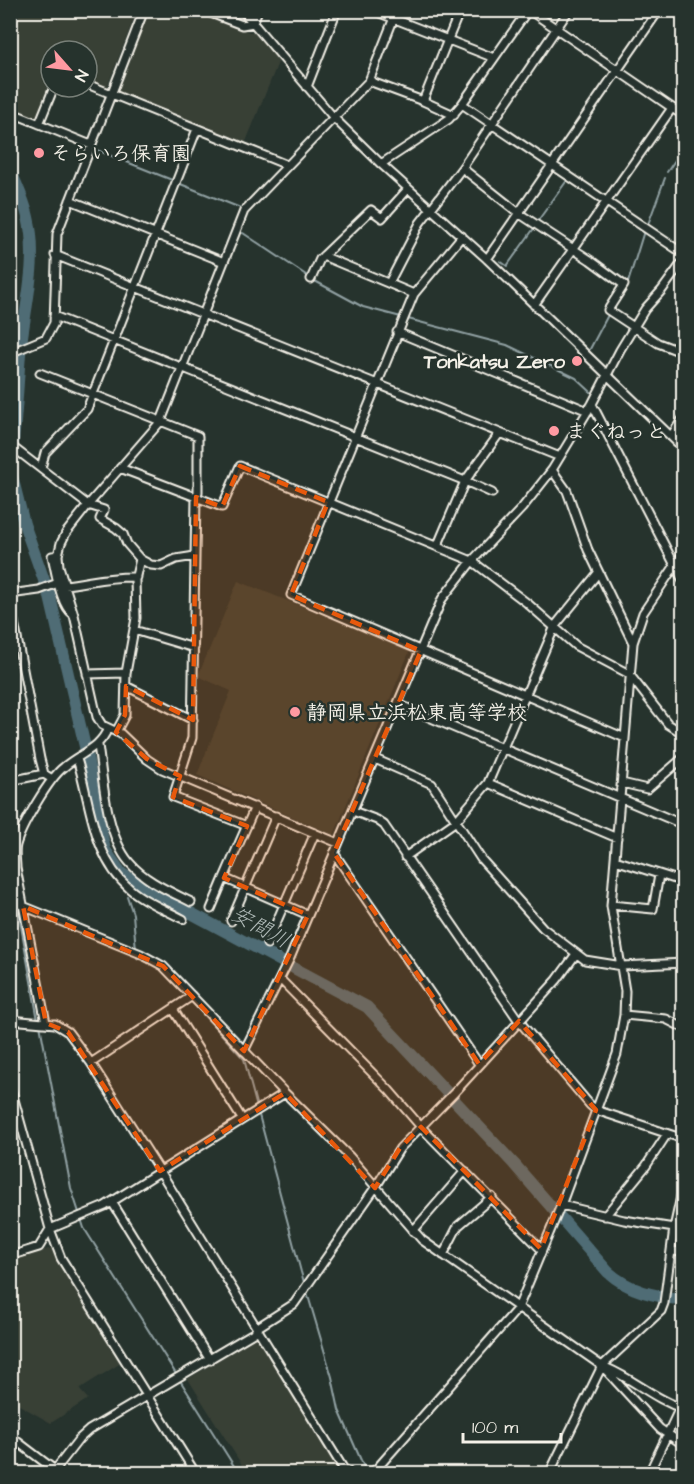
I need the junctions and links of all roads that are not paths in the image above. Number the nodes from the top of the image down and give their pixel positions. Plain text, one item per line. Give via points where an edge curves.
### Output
1 (144, 10) edge
2 (203, 10) edge
3 (242, 10) edge
4 (258, 10) edge
5 (337, 10) edge
6 (372, 10) edge
7 (397, 10) edge
8 (460, 10) edge
9 (529, 10) edge
10 (569, 10) edge
11 (659, 10) edge
12 (393, 19) junction
13 (253, 23) junction
14 (556, 29) junction
15 (448, 41) junction
16 (494, 58) junction
17 (618, 69) junction
18 (369, 81) junction
19 (307, 87) junction
20 (99, 90) edge
21 (111, 95) junction
22 (49, 99) edge
23 (423, 101) junction
24 (462, 104) junction
25 (672, 108) junction
26 (10, 112) edge
27 (454, 115) junction
28 (684, 116) edge
29 (334, 118) junction
30 (39, 124) junction
31 (491, 124) junction
32 (197, 129) junction
33 (91, 145) junction
34 (381, 164) junction
35 (287, 165) junction
36 (553, 165) junction
37 (462, 168) junction
38 (408, 189) junction
39 (70, 200) junction
40 (606, 202) junction
41 (431, 208) junction
42 (520, 214) junction
43 (155, 234) junction
44 (462, 236) junction
45 (573, 250) junction
46 (684, 254) edge
47 (55, 255) junction
48 (323, 256) junction
49 (487, 259) junction
50 (684, 260) edge
51 (224, 262) junction
52 (311, 279) dead end
53 (389, 283) junction
54 (134, 287) junction
55 (414, 294) junction
56 (534, 305) junction
57 (204, 315) junction
58 (54, 316) junction
59 (634, 328) junction
60 (397, 332) junction
61 (113, 339) junction
62 (12, 352) edge
63 (684, 353) edge
64 (183, 366) junction
65 (40, 373) dead end
66 (607, 376) junction
67 (376, 384) junction
68 (92, 394) junction
69 (592, 404) junction
70 (588, 411) junction
71 (684, 417) edge
72 (161, 421) junction
73 (499, 434) junction
74 (355, 436) junction
75 (670, 436) junction
76 (10, 445) edge
77 (684, 448) edge
78 (560, 457) junction
79 (41, 468) junction
80 (120, 468) junction
81 (552, 470) junction
82 (465, 481) junction
83 (492, 493) dead end
84 (196, 497) junction
85 (328, 502) junction
86 (88, 505) junction
87 (437, 547) junction
88 (683, 555) edge
89 (195, 556) junction
90 (140, 559) junction
91 (472, 561) junction
92 (675, 566) junction
93 (598, 573) junction
94 (136, 577) junction
95 (684, 583) edge
96 (60, 584) junction
97 (10, 594) edge
98 (10, 601) edge
99 (555, 626) junction
100 (134, 630) junction
101 (633, 643) junction
102 (194, 648) junction
103 (421, 651) junction
104 (126, 673) junction
105 (87, 674) junction
106 (629, 674) junction
107 (126, 686) junction
108 (525, 695) junction
109 (398, 704) junction
110 (193, 720) junction
111 (108, 728) junction
112 (116, 732) junction
113 (684, 734) edge
114 (625, 738) junction
115 (97, 745) junction
116 (502, 748) junction
117 (684, 757) edge
118 (77, 759) junction
119 (375, 759) junction
120 (44, 774) junction
121 (180, 776) junction
122 (52, 779) junction
123 (10, 781) edge
124 (488, 783) junction
125 (622, 783) junction
126 (620, 798) junction
127 (255, 807) junction
128 (353, 811) junction
129 (276, 816) junction
130 (456, 821) junction
131 (684, 825) edge
132 (247, 826) junction
133 (315, 832) junction
134 (617, 838) junction
135 (338, 843) junction
136 (334, 853) junction
137 (405, 857) junction
138 (615, 860) junction
139 (659, 875) junction
140 (225, 878) junction
141 (684, 882) edge
142 (245, 887) junction
143 (11, 899) edge
144 (191, 902) dead end
145 (284, 904) junction
146 (611, 904) junction
147 (22, 905) junction
148 (211, 909) dead end
149 (308, 915) junction
150 (183, 919) dead end
151 (231, 921) dead end
152 (267, 944) dead end
153 (576, 954) junction
154 (684, 963) edge
155 (622, 966) junction
156 (280, 979) junction
157 (192, 996) junction
158 (173, 1009) junction
159 (624, 1015) junction
160 (10, 1020) edge
161 (519, 1021) junction
162 (45, 1023) junction
163 (684, 1028) edge
164 (244, 1052) junction
165 (91, 1063) junction
166 (479, 1064) junction
167 (10, 1085) edge
168 (285, 1093) junction
169 (596, 1110) junction
170 (242, 1119) junction
171 (421, 1127) junction
172 (667, 1134) junction
173 (684, 1139) edge
174 (160, 1171) junction
175 (465, 1171) junction
176 (684, 1183) edge
177 (375, 1188) junction
178 (492, 1197) junction
179 (111, 1202) junction
180 (561, 1205) junction
181 (605, 1216) junction
182 (674, 1228) junction
183 (50, 1229) junction
184 (413, 1231) junction
185 (10, 1246) edge
186 (541, 1249) junction
187 (671, 1251) junction
188 (684, 1252) edge
189 (443, 1255) junction
190 (12, 1256) edge
191 (518, 1308) junction
192 (258, 1327) junction
193 (210, 1360) junction
194 (602, 1366) junction
195 (147, 1397) junction
196 (684, 1399) edge
197 (682, 1408) edge
198 (667, 1435) junction
199 (10, 1436) edge
200 (684, 1445) edge
201 (58, 1472) edge
202 (196, 1473) edge
203 (351, 1473) edge
204 (373, 1473) edge
205 (549, 1473) edge
206 (649, 1473) edge

1 - 21 street
2 - 13 street via 242,25
3 - 13 street
4 - 13 street
5 - 19 street
6 - 12 street
7 - 12 street
8 - 15 street
9 - 14 street
9 - 16 street
10 - 14 street
11 - 17 street
12 - 15 street
12 - 18 street
13 - 19 street
14 - 17 street
14 - 31 street
15 - 16 street
15 - 23 street
16 - 24 street
17 - 25 street
17 - 36 street
18 - 23 street
18 - 29 street
19 - 29 street
20 - 21 street
21 - 32 street
21 - 33 street
22 - 30 street
23 - 27 street
24 - 27 street
24 - 31 street
25 - 28 street
25 - 40 street
26 - 30 street
27 - 34 street
29 - 34 street
29 - 35 street
30 - 33 street
31 - 36 street
31 - 37 street
32 - 35 street
32 - 43 street
33 - 39 street
34 - 38 street
35 - 51 street via 244,211
36 - 40 street
36 - 42 street
37 - 41 street
37 - 42 street
38 - 41 street
38 - 48 street via 382,218 371,210
39 - 43 street
39 - 47 street via 57,234
40 - 45 street
40 - 46 street
41 - 44 street
41 - 53 street via 411,237
42 - 45 street
42 - 49 street
43 - 51 street
43 - 54 street
44 - 49 street
44 - 55 street
45 - 56 street
45 - 59 street via 624,285 608,310
47 - 54 street
47 - 58 street
48 - 52 street
48 - 53 street
49 - 56 street
50 - 59 street
51 - 57 street
53 - 55 street
54 - 57 street
54 - 61 street
55 - 60 street
56 - 66 street
57 - 64 street
57 - 67 street
58 - 61 street
58 - 62 street via 46,338
59 - 63 street
59 - 66 street
60 - 67 street
60 - 70 street
61 - 64 street
61 - 68 street
64 - 72 street
64 - 74 street
65 - 68 street
66 - 69 street
66 - 75 street
67 - 73 street
67 - 74 street
68 - 72 street
68 - 79 street via 87,409 45,453
69 - 70 street
69 - 92 street
70 - 78 street
71 - 75 street
72 - 80 street
72 - 84 street via 198,436
73 - 78 street
73 - 82 street
74 - 82 street
74 - 85 street
75 - 77 street
76 - 79 street
78 - 81 street
79 - 86 street
80 - 84 street
80 - 86 street
81 - 91 street
81 - 93 street via 567,491
82 - 83 street
82 - 87 street
84 - 85 street via 222,507 240,466
84 - 89 street
85 - 87 street
85 - 103 street via 291,595
86 - 90 street via 104,510 100,519 123,534
86 - 96 street via 66,533 58,555
87 - 91 street
88 - 92 street
89 - 90 street via 161,566
89 - 102 street
90 - 94 street
91 - 99 street
91 - 103 street via 442,599
92 - 95 street
92 - 101 street via 643,613
93 - 99 street
93 - 101 street
94 - 96 street
94 - 100 street
96 - 97 street
96 - 105 street via 74,615
98 - 120 street
99 - 106 street via 576,646
99 - 108 street
100 - 102 street
100 - 104 street
101 - 106 street
102 - 110 street
103 - 108 street
103 - 109 street
104 - 105 street
104 - 107 street
105 - 111 street via 97,717
106 - 113 street via 668,724
106 - 114 street
107 - 110 street
107 - 112 street via 125,715
108 - 114 street
108 - 116 street
109 - 116 street
109 - 119 street
110 - 121 street via 192,738
111 - 112 street
111 - 115 street
112 - 121 street via 147,759
114 - 125 street
115 - 118 street
115 - 144 street via 111,825 123,854 143,875
116 - 124 street
116 - 126 street
117 - 125 street via 647,789
118 - 122 street
118 - 150 street via 104,856 131,891
119 - 128 street
119 - 130 street via 432,784
120 - 122 street
120 - 123 street
121 - 127 street
121 - 132 street via 173,797
122 - 147 street via 15,847
124 - 130 street
124 - 134 street
125 - 126 street
126 - 131 street
126 - 134 street
127 - 129 street
127 - 132 street
128 - 135 street
128 - 137 street via 384,825
129 - 133 street
129 - 142 street
130 - 137 street
130 - 153 street via 481,859 532,917
132 - 140 street
133 - 135 street
133 - 145 street
134 - 138 street
135 - 136 street
136 - 149 street
136 - 166 street
137 - 161 street
138 - 139 street
138 - 146 street
139 - 141 street
139 - 146 street via 653,909
140 - 142 street
140 - 148 street
142 - 145 street
142 - 151 street
143 - 147 street
145 - 149 street
145 - 152 street
146 - 155 street
147 - 157 street via 141,954 163,966
147 - 162 street
149 - 156 street
153 - 155 street via 585,960
153 - 161 street
154 - 155 street
155 - 159 street
156 - 164 street
156 - 171 street
157 - 158 street
157 - 164 street
158 - 165 street
158 - 170 street
159 - 163 street via 666,1019
159 - 169 street via 617,1054
160 - 162 street
161 - 166 street
161 - 169 street
162 - 165 street via 60,1025
164 - 168 street
165 - 174 street
166 - 171 street
167 - 183 street
168 - 170 street
168 - 177 street via 350,1157
169 - 172 street
169 - 180 street
170 - 174 street
171 - 175 street
171 - 177 street via 400,1148
172 - 173 street
172 - 181 street
174 - 179 street
174 - 192 street
175 - 178 street
175 - 184 street
176 - 182 street
177 - 184 street
177 - 192 street via 294,1304
178 - 186 street
178 - 189 street via 458,1226
179 - 183 street
179 - 193 street
180 - 181 street
180 - 186 street
181 - 182 street
182 - 187 street
183 - 190 street via 39,1247
183 - 195 street via 61,1258
184 - 189 street
185 - 190 street
186 - 191 street
187 - 188 street
187 - 194 street via 661,1311
189 - 191 street
191 - 194 street
191 - 204 street
192 - 193 street
192 - 203 street via 344,1468
193 - 195 street
194 - 197 street via 664,1402
194 - 198 street
194 - 205 street
195 - 201 street via 89,1430
195 - 202 street
196 - 197 street
197 - 198 street
198 - 200 street
198 - 206 street
199 - 201 street

